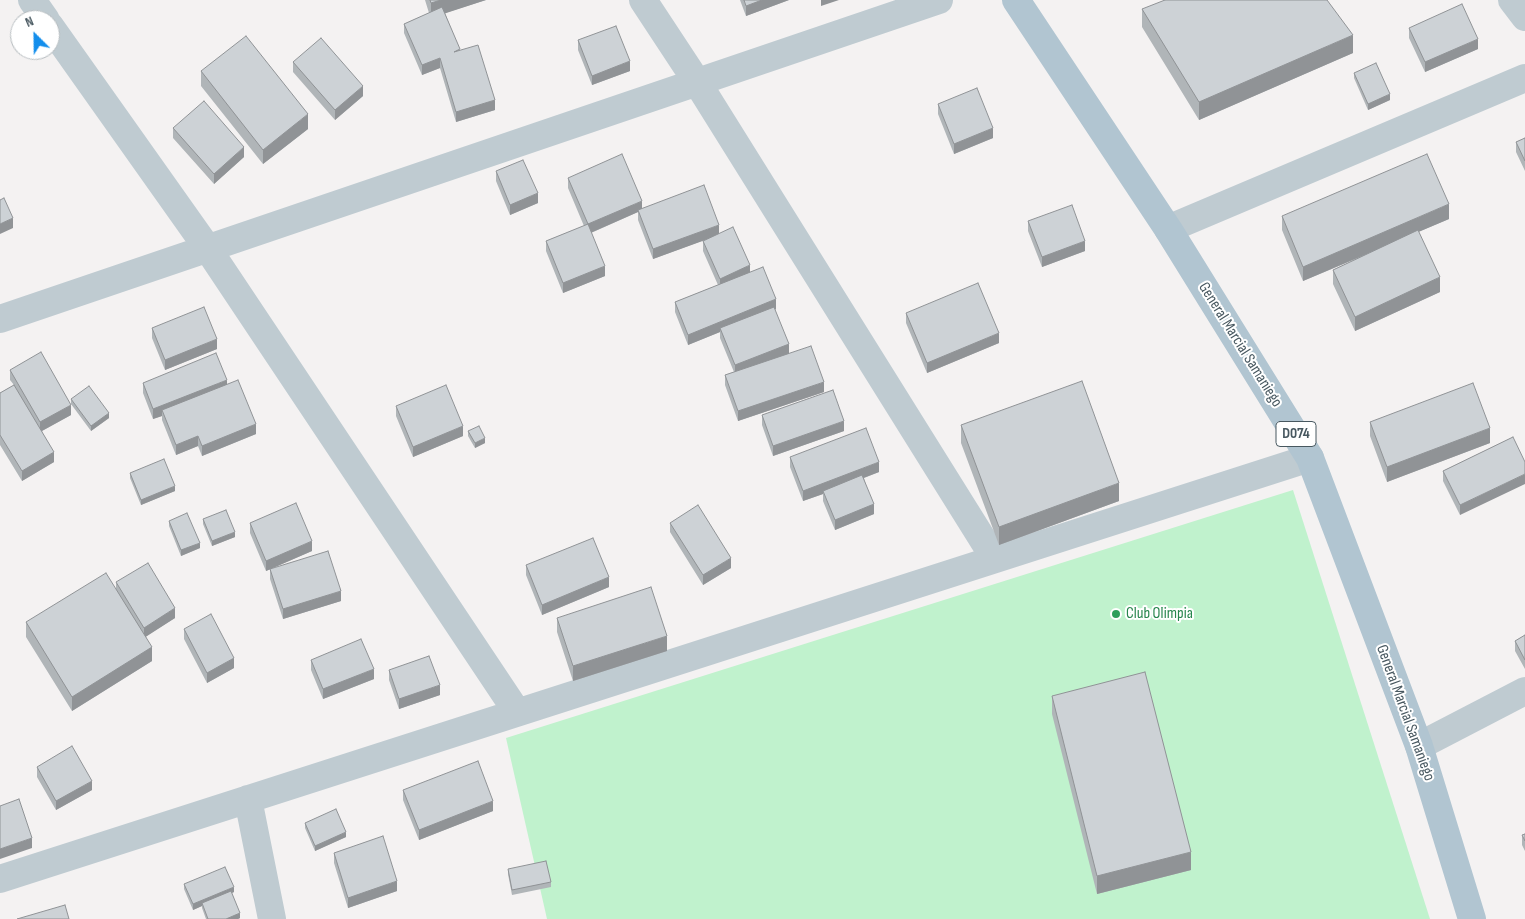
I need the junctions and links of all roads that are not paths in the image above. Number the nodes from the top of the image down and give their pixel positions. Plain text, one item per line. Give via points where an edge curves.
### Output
1 (643, 0) edge
2 (939, 0) edge
3 (1016, 0) edge
4 (1512, 0) edge
5 (1525, 18) edge
6 (60, 40) edge
7 (1525, 78) edge
8 (698, 82) junction
9 (1168, 229) junction
10 (208, 249) junction
11 (0, 318) edge
12 (1310, 458) junction
13 (995, 559) junction
14 (1525, 691) edge
15 (517, 712) junction
16 (1419, 746) junction
17 (248, 799) junction
18 (0, 879) edge
19 (272, 919) edge
20 (1472, 919) edge

1 - 8 street
2 - 8 street
3 - 9 main road, General Marcial Samaniego / D074
4 - 5 street
6 - 10 street
7 - 9 street
8 - 10 street
8 - 13 street
9 - 12 main road, General Marcial Samaniego / D074
10 - 11 street
10 - 15 street
12 - 13 street
12 - 16 main road, General Marcial Samaniego / D074
13 - 15 street
14 - 16 street
15 - 17 street
16 - 20 main road, General Marcial Samaniego / D074
17 - 18 street
17 - 19 street

